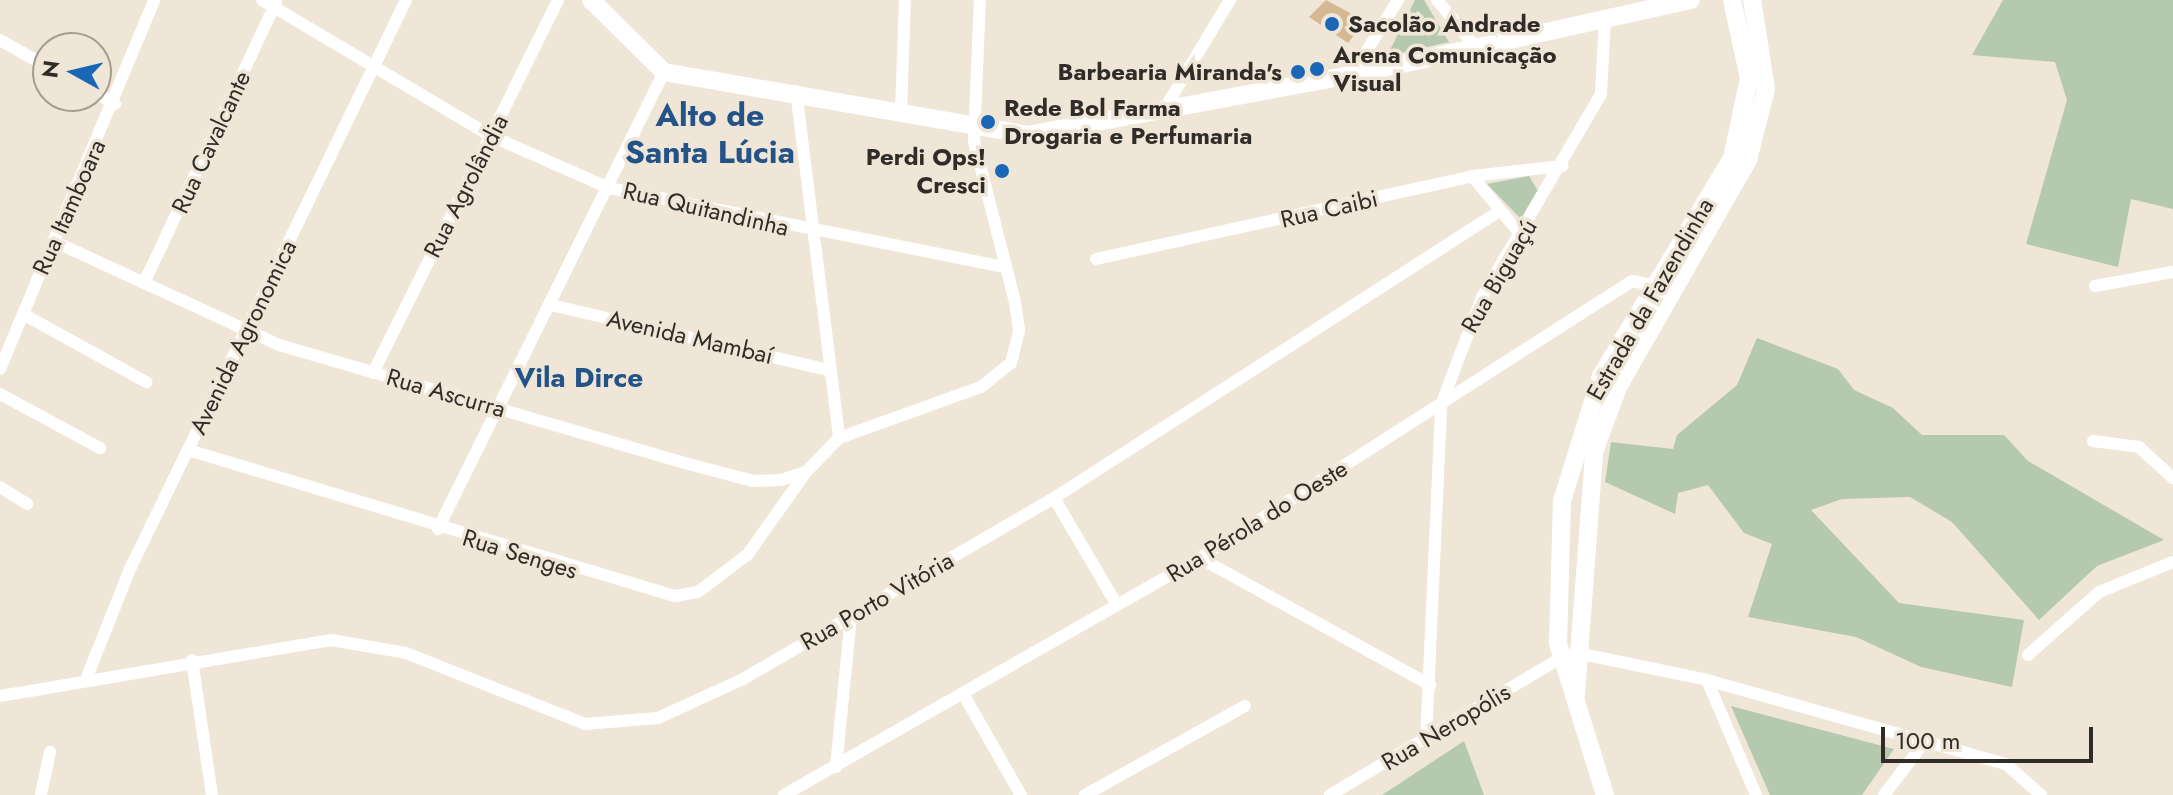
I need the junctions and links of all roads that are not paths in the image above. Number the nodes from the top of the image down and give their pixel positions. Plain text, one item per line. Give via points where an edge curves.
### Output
1 (154, 0) edge
2 (262, 0) edge
3 (406, 0) edge
4 (558, 0) edge
5 (591, 0) edge
6 (905, 0) edge
7 (980, 0) edge
8 (1230, 0) edge
9 (1398, 0) edge
10 (1437, 0) edge
11 (1691, 0) edge
12 (1732, 0) edge
13 (1752, 0) edge
14 (276, 4) edge
15 (1605, 18) junction
16 (0, 40) edge
17 (1474, 45) junction
18 (32, 58) edge
19 (374, 68) junction
20 (664, 72) junction
21 (1352, 75) junction
22 (796, 91) junction
23 (112, 102) edge
24 (115, 104) junction
25 (901, 113) junction
26 (1162, 113) junction
27 (973, 128) junction
28 (491, 136) junction
29 (1562, 166) junction
30 (1472, 176) junction
31 (609, 188) junction
32 (1498, 212) junction
33 (811, 233) junction
34 (1521, 235) junction
35 (53, 241) junction
36 (1096, 259) dead end
37 (1003, 267) junction
38 (2173, 272) edge
39 (144, 283) junction
40 (2095, 286) dead end
41 (1662, 287) junction
42 (551, 305) junction
43 (23, 314) junction
44 (245, 332) junction
45 (0, 369) edge
46 (829, 370) junction
47 (373, 373) junction
48 (146, 382) dead end
49 (0, 394) edge
50 (1441, 405) junction
51 (499, 407) junction
52 (839, 438) junction
53 (2093, 441) dead end
54 (100, 448) dead end
55 (188, 450) junction
56 (806, 472) junction
57 (2173, 478) edge
58 (0, 487) edge
59 (1054, 498) junction
60 (27, 504) dead end
61 (438, 529) junction
62 (1200, 558) junction
63 (2173, 562) edge
64 (1117, 605) junction
65 (851, 616) junction
66 (1582, 654) junction
67 (2028, 655) dead end
68 (1561, 658) junction
69 (192, 660) junction
70 (87, 677) junction
71 (1707, 680) junction
72 (1430, 685) junction
73 (0, 696) edge
74 (965, 697) junction
75 (1576, 697) junction
76 (1245, 706) dead end
77 (1426, 740) junction
78 (1922, 745) junction
79 (50, 752) dead end
80 (836, 767) junction
81 (41, 795) edge
82 (212, 795) edge
83 (784, 795) edge
84 (1021, 795) edge
85 (1085, 795) edge
86 (1330, 795) edge
87 (1605, 795) edge
88 (1756, 795) edge
89 (1884, 795) edge
90 (2041, 795) edge

1 - 24 street, Rua Itamboara
2 - 14 street, Rua Quitandinha
3 - 19 street, Avenida Agronomica
4 - 28 street, Rua Agrolândia
5 - 20 main road
6 - 25 street
7 - 27 street
8 - 26 street
9 - 21 street
10 - 17 street
11 - 15 main road
12 - 41 main road, Estrada da Fazendinha via 1746,46 1746,108 1732,158
13 - 41 main road, Estrada da Fazendinha via 1766,74 1756,137
14 - 19 street, Rua Quitandinha
14 - 39 street, Rua Cavalcante
15 - 17 main road
15 - 29 street, Rua Biguaçú via 1601,94
16 - 18 street
17 - 21 main road
19 - 28 street, Rua Quitandinha
19 - 44 street, Avenida Agronomica
20 - 22 main road
20 - 31 street
21 - 26 main road
22 - 25 main road
22 - 33 street
23 - 24 street
24 - 35 street, Rua Itamboara
25 - 27 main road
26 - 27 main road via 1047,134
27 - 37 street
28 - 31 street, Rua Quitandinha
28 - 47 street, Rua Agrolândia
29 - 30 street, Rua Caibi
29 - 34 street, Rua Biguaçú
30 - 32 street
30 - 36 street, Rua Caibi
31 - 33 street, Rua Quitandinha
31 - 42 street
32 - 34 street
32 - 59 street, Rua Porto Vitória
33 - 37 street, Rua Quitandinha
33 - 46 street
34 - 50 street, Rua Biguaçú via 1482,297
35 - 39 street, Rua Ascurra
35 - 43 street, Rua Itamboara
37 - 52 street via 1019,330 1001,375
38 - 40 street
39 - 44 street, Rua Ascurra
41 - 50 street, Rua Pérola do Oeste via 1632,281
41 - 66 main road, Estrada da Fazendinha via 1594,452
41 - 68 main road, Estrada da Fazendinha via 1601,376 1573,450 1562,501
42 - 46 street, Avenida Mambaí
42 - 51 street
43 - 45 street, Rua Itamboara
43 - 48 street
44 - 47 street, Rua Ascurra
44 - 55 street, Avenida Agronomica
46 - 52 street
47 - 51 street, Rua Ascurra
49 - 54 street
50 - 62 street, Rua Pérola do Oeste
50 - 72 street, Rua Biguaçú
51 - 56 street, Rua Ascurra via 753,481
51 - 61 street
52 - 56 street
53 - 57 street via 2139,447
55 - 61 street, Rua Senges
55 - 70 street, Avenida Agronomica
56 - 61 street, Rua Senges via 748,554 698,592 675,596
58 - 60 street
59 - 64 street
59 - 65 street, Rua Porto Vitória
62 - 64 street, Rua Pérola do Oeste
62 - 72 street
63 - 67 street via 2099,592
64 - 74 street, Rua Pérola do Oeste
65 - 69 street, Rua Porto Vitória via 696,703 606,727 363,643 331,640
65 - 80 street
66 - 68 street
66 - 71 street
66 - 75 main road, Estrada da Fazendinha
68 - 75 main road, Estrada da Fazendinha
68 - 77 street, Rua Neropólis
69 - 70 street, Rua Porto Vitória
69 - 82 street
70 - 73 street, Rua Porto Vitória
71 - 78 street
71 - 88 street
72 - 77 street, Rua Biguaçú
74 - 80 street, Rua Pérola do Oeste
74 - 84 street
75 - 87 main road, Estrada da Fazendinha
76 - 85 street
77 - 86 street, Rua Neropólis
78 - 89 street
78 - 90 street via 2006,764 2026,774
79 - 81 street
80 - 83 street, Rua Pérola do Oeste

